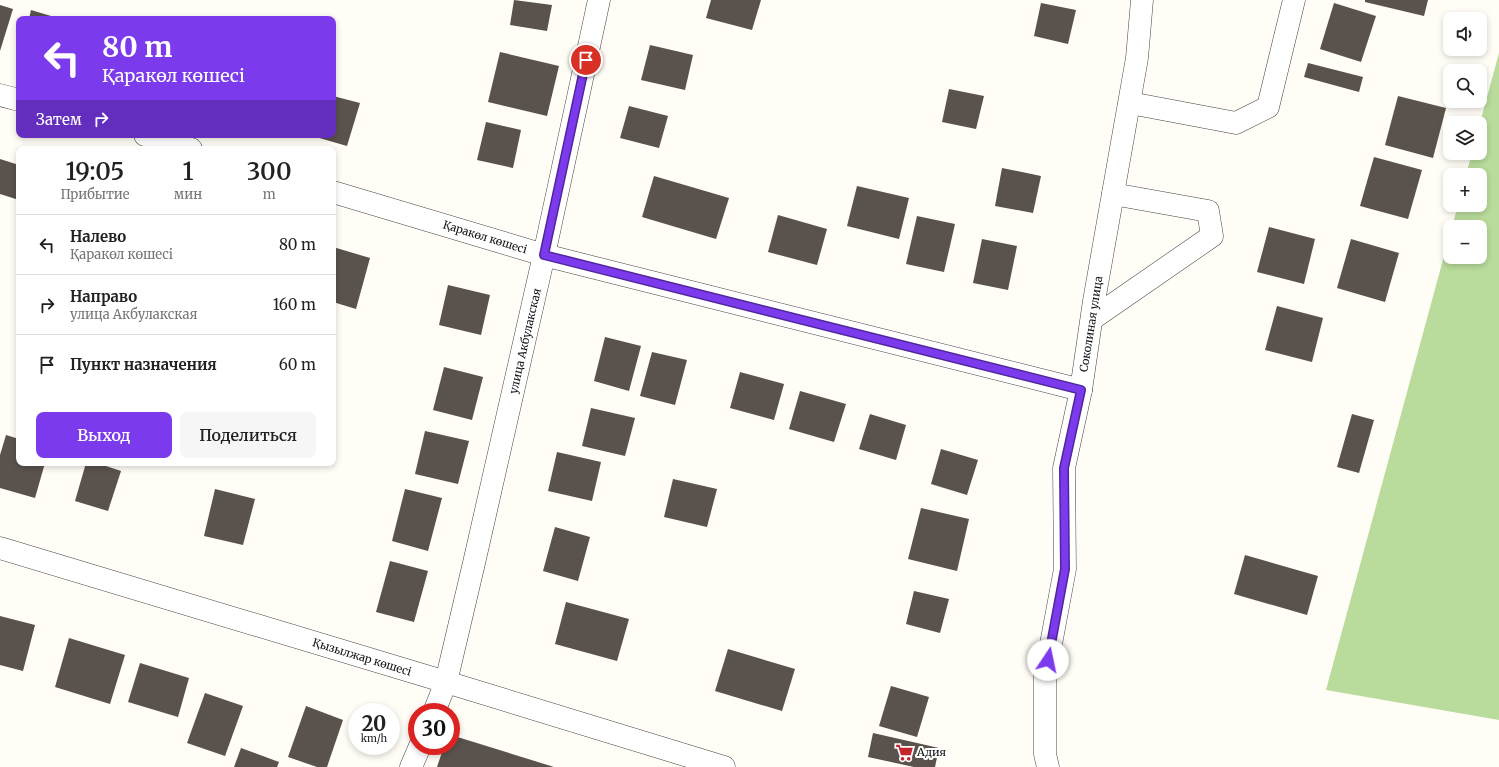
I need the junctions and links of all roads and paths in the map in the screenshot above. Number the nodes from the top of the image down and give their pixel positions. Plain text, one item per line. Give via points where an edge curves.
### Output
1 (599, 0) edge
2 (1142, 0) edge
3 (1294, 0) edge
4 (0, 95) edge
5 (16, 99) edge
6 (1130, 104) junction
7 (155, 138) edge
8 (181, 146) edge
9 (336, 193) edge
10 (1113, 194) junction
11 (544, 255) junction
12 (1092, 319) junction
13 (1081, 390) junction
14 (0, 548) edge
15 (446, 682) junction
16 (438, 703) edge
17 (416, 755) edge
18 (674, 760) edge
19 (411, 767) edge
20 (724, 767) edge
21 (1048, 767) edge

1 - 11 street, улица Акбулакская
2 - 6 street, Соколиная улица via 1138,58
3 - 6 street via 1268,107 1236,123
4 - 5 street
6 - 10 street, Соколиная улица
7 - 8 street
9 - 11 street, Қаракөл көшесі
10 - 12 street, Соколиная улица
10 - 12 street via 1208,211 1212,236
11 - 13 street, Қаракөл көшесі
11 - 15 street, улица Акбулакская
12 - 13 street, Соколиная улица
13 - 21 street, Соколиная улица via 1064,468 1065,569 1045,676 1045,754
14 - 15 street, Қызылжар көшесі
15 - 16 street, улица Акбулакская
15 - 18 street, Қызылжар көшесі
17 - 19 street
18 - 20 street, Қызылжар көшесі

